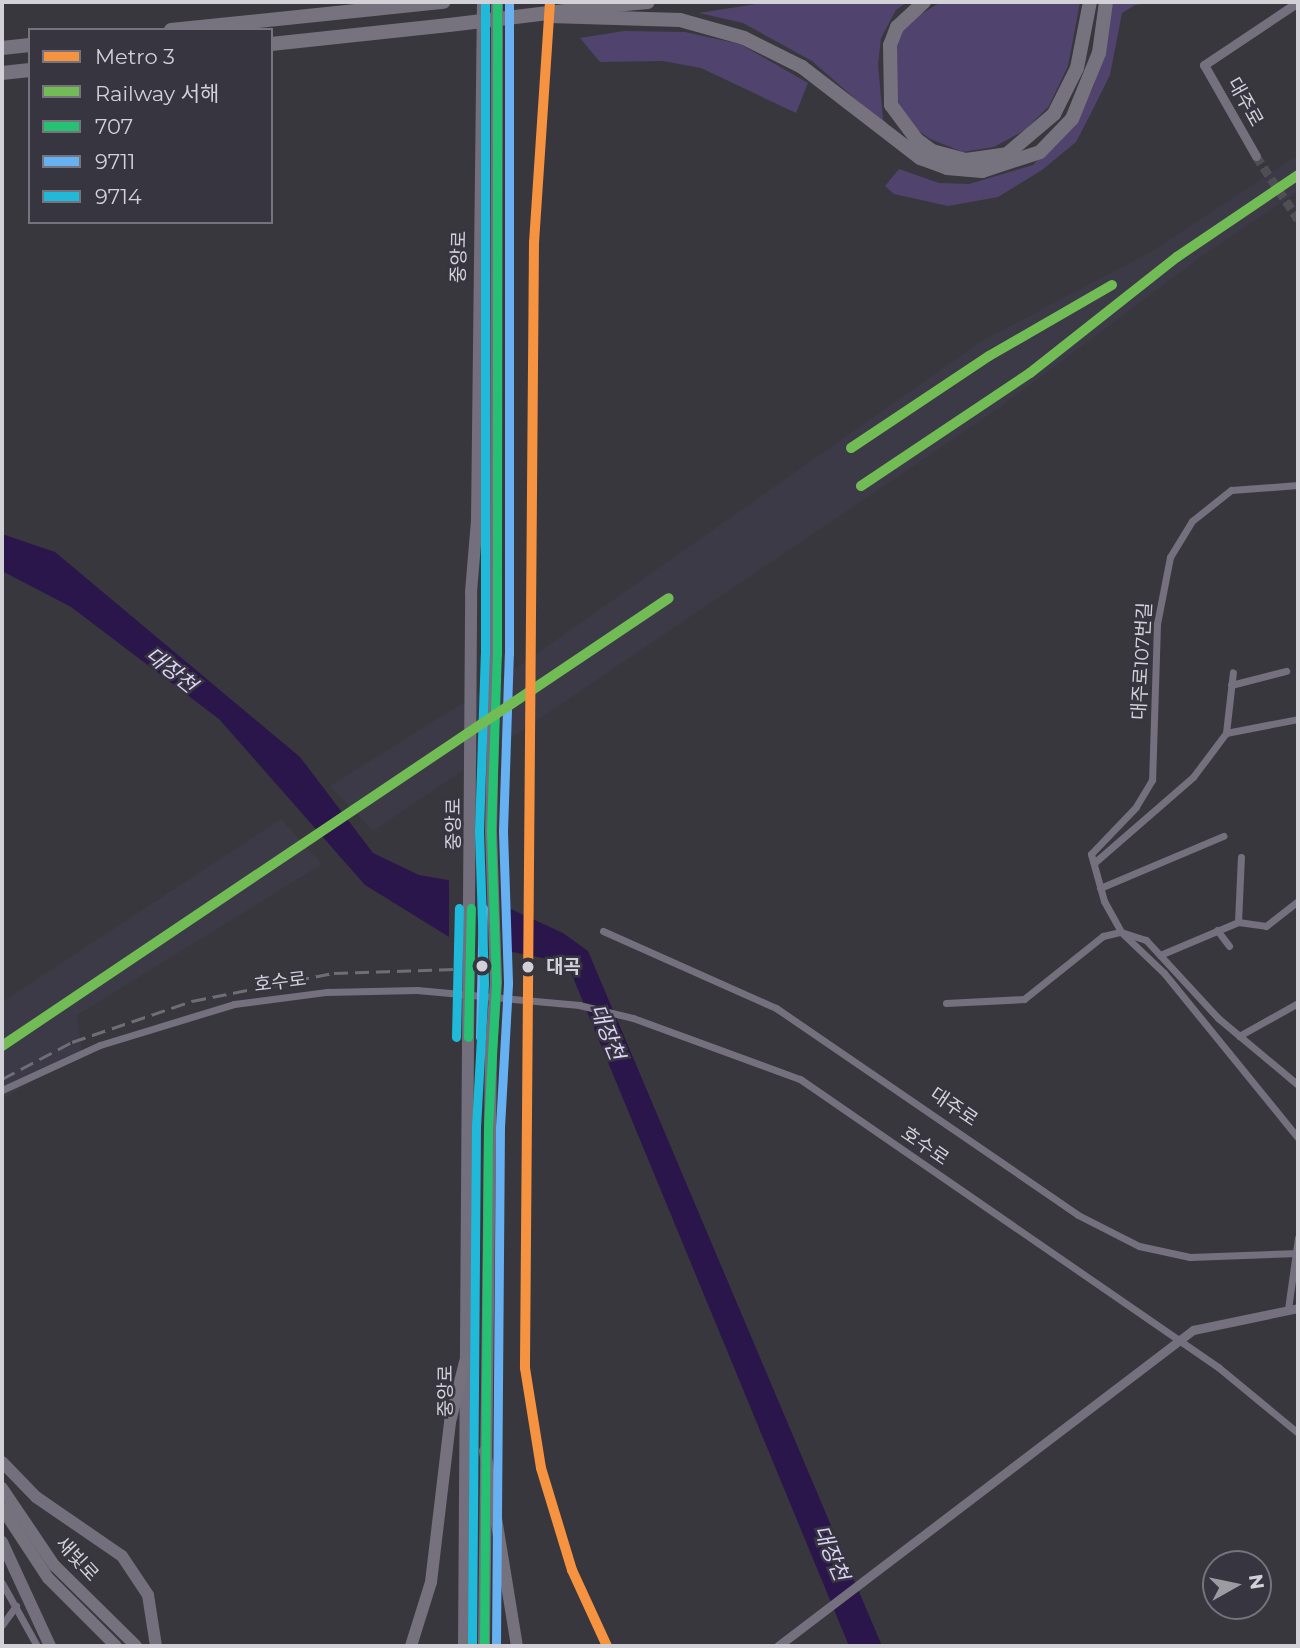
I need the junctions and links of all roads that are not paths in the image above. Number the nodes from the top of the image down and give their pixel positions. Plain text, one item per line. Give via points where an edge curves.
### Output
1 (444, 2) edge
2 (483, 2) edge
3 (497, 2) edge
4 (648, 2) edge
5 (924, 2) edge
6 (1090, 2) edge
7 (1106, 2) edge
8 (1298, 2) edge
9 (533, 15) junction
10 (190, 28) edge
11 (273, 44) edge
12 (28, 45) edge
13 (2, 48) edge
14 (28, 70) edge
15 (2, 73) edge
16 (1256, 156) tunnel mouth
17 (1298, 485) edge
18 (1286, 671) dead end
19 (1233, 672) dead end
20 (1231, 685) junction
21 (1298, 719) edge
22 (1226, 733) junction
23 (1223, 836) dead end
24 (1241, 857) dead end
25 (1094, 863) junction
26 (1100, 888) junction
27 (1298, 901) edge
28 (1238, 922) junction
29 (1217, 930) junction
30 (603, 931) dead end
31 (1121, 932) junction
32 (1229, 946) dead end
33 (1160, 955) junction
34 (1298, 1002) edge
35 (946, 1003) dead end
36 (1239, 1036) junction
37 (1298, 1085) edge
38 (2, 1090) edge
39 (1298, 1138) edge
40 (1298, 1238) edge
41 (1297, 1253) edge
42 (1293, 1309) edge
43 (1177, 1343) junction
44 (465, 1363) junction
45 (1298, 1433) edge
46 (485, 1451) junction
47 (2, 1462) edge
48 (2, 1488) edge
49 (2, 1508) edge
50 (2, 1542) edge
51 (2, 1583) edge
52 (16, 1606) junction
53 (2, 1625) edge
54 (37, 1646) edge
55 (50, 1646) edge
56 (116, 1646) edge
57 (136, 1646) edge
58 (156, 1646) edge
59 (411, 1646) edge
60 (464, 1646) edge
61 (484, 1646) edge
62 (517, 1646) edge
63 (778, 1646) edge

1 - 10 highway
2 - 44 main road, 중앙로, bridge via 477,520 471,592
3 - 46 main road, 중앙로, bridge via 491,842 496,982
4 - 9 highway, bridge
5 - 6 highway via 897,27 890,45 891,105 916,140 932,151 966,160 1007,154 1054,114 1077,68
7 - 9 highway, bridge via 1099,53 1072,119 1040,152 982,171 947,168 920,158 772,48 680,20 614,22
8 - 16 street, 대주로 via 1204,65
9 - 11 highway, bridge
12 - 13 highway
14 - 15 highway
17 - 25 street, 대주로107번길 via 1231,490 1192,521 1170,557 1157,624 1152,780 1136,807 1091,854
18 - 20 street
19 - 20 street
20 - 22 street
21 - 22 street
22 - 25 street via 1193,777
23 - 26 street
24 - 28 street
25 - 26 street
26 - 31 street
27 - 28 street via 1266,926
28 - 29 street
29 - 32 street
29 - 33 street
30 - 41 street, 대주로 via 776,1008 1078,1215 1139,1246 1190,1257
31 - 33 street via 1146,940
31 - 35 street via 1102,936 1024,999
31 - 39 street via 1164,973
33 - 36 street
34 - 36 street
36 - 37 street
38 - 43 street, 호수로 via 100,1045 234,1004 327,992 417,990 579,1005 633,1018 800,1079
40 - 41 street
41 - 42 street
42 - 43 street via 1193,1330
43 - 45 street, 호수로 via 1218,1367
43 - 63 street via 864,1586
44 - 59 highway via 450,1422 431,1582
44 - 60 main road, 중앙로
46 - 61 main road, 중앙로
46 - 62 highway
47 - 58 main road via 36,1497 122,1556 148,1595
48 - 57 highway, 새빛로 via 54,1565
49 - 56 highway, 새빛로 via 48,1578
50 - 55 main road
51 - 52 street
52 - 53 street
52 - 54 street

